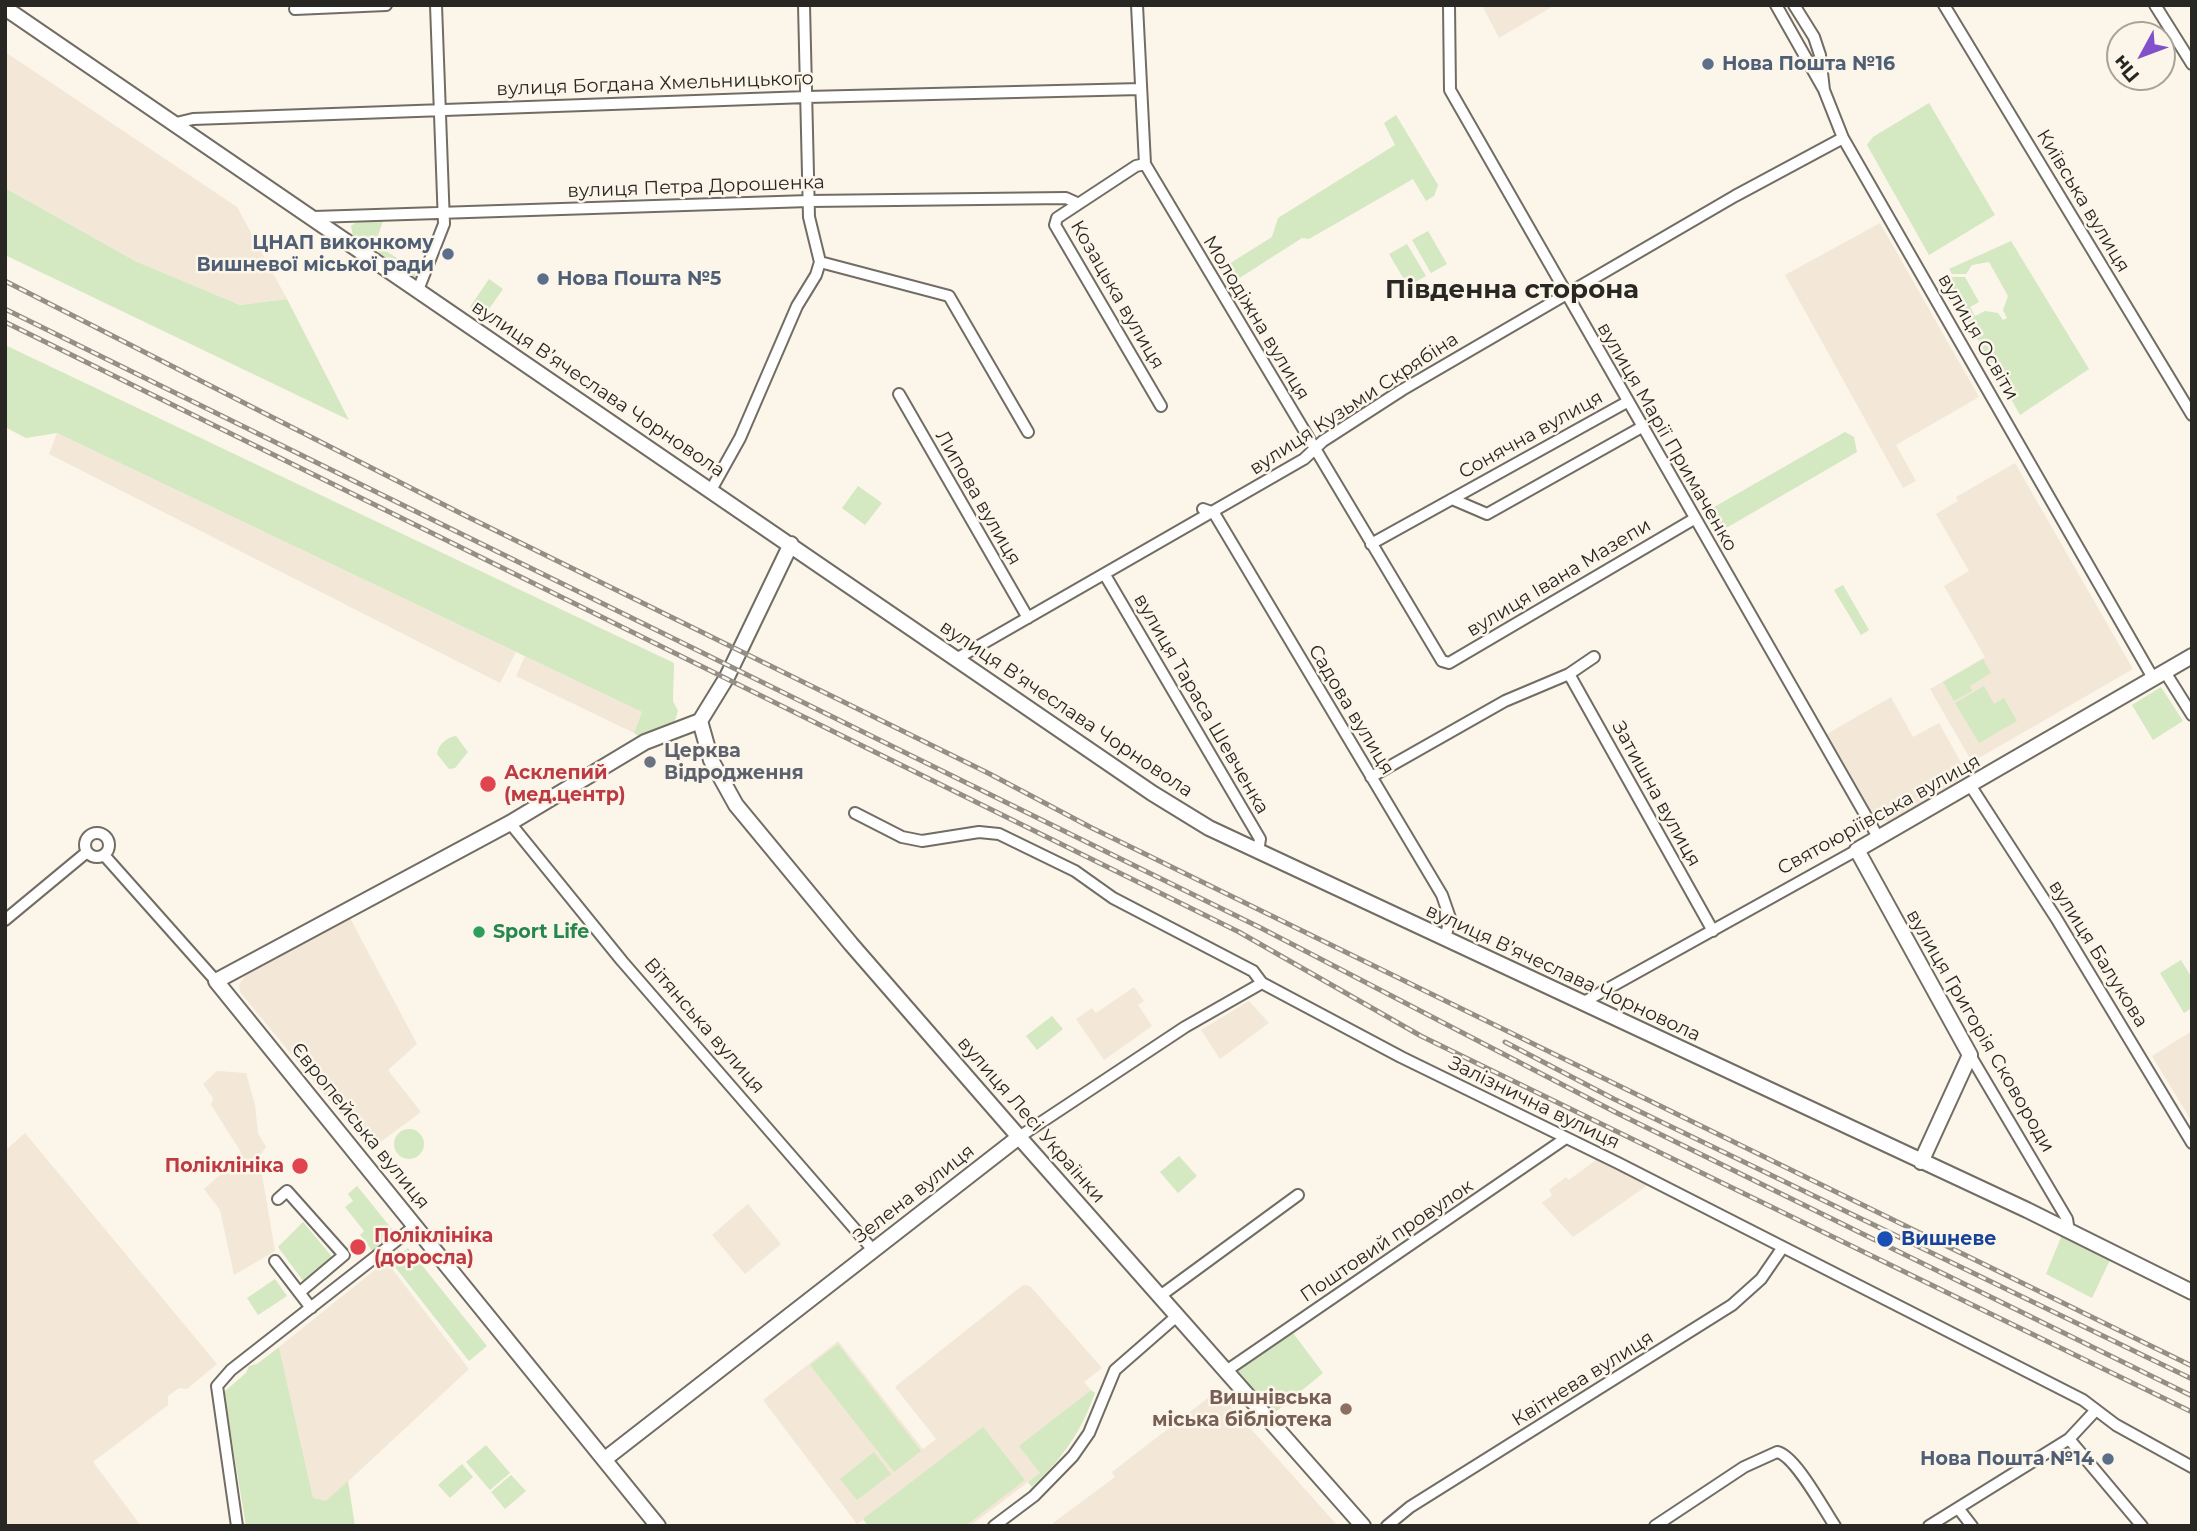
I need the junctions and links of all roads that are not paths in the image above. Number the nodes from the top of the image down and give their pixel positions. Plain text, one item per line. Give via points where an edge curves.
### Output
1 (386, 5) edge
2 (436, 5) edge
3 (804, 5) edge
4 (1137, 5) edge
5 (1449, 5) edge
6 (1776, 5) edge
7 (1794, 5) edge
8 (1944, 5) edge
9 (2155, 5) edge
10 (5, 8) edge
11 (295, 9) dead end
12 (2192, 64) edge
13 (1141, 89) junction
14 (1824, 90) junction
15 (807, 97) junction
16 (440, 108) junction
17 (172, 124) junction
18 (1843, 138) junction
19 (1145, 164) junction
20 (809, 201) junction
21 (1077, 203) junction
22 (444, 213) junction
23 (314, 217) junction
24 (820, 262) junction
25 (418, 290) junction
26 (1565, 295) junction
27 (899, 394) dead end
28 (1627, 402) junction
29 (1161, 405) dead end
30 (2192, 415) edge
31 (1642, 427) junction
32 (1028, 432) dead end
33 (1314, 449) junction
34 (711, 489) junction
35 (1451, 499) junction
36 (1208, 511) junction
37 (1694, 519) junction
38 (791, 544) junction
39 (1371, 544) junction
40 (1105, 575) junction
41 (1028, 618) junction
42 (2192, 656) edge
43 (1594, 657) dead end
44 (956, 659) junction
45 (1442, 661) joint
46 (1569, 674) junction
47 (2159, 675) junction
48 (2192, 715) edge
49 (700, 721) junction
50 (1371, 777) junction
51 (1970, 785) junction
52 (855, 813) dead end
53 (510, 823) junction
54 (1878, 837) junction
55 (1857, 850) junction
56 (87, 852) junction
57 (1258, 852) junction
58 (104, 855) junction
59 (5, 920) edge
60 (1713, 931) junction
61 (1445, 939) junction
62 (216, 981) junction
63 (1262, 983) junction
64 (1582, 1003) junction
65 (1970, 1055) junction
66 (1019, 1137) junction
67 (1566, 1138) junction
68 (2192, 1143) edge
69 (1921, 1162) junction
70 (1298, 1195) dead end
71 (278, 1199) dead end
72 (415, 1226) junction
73 (2069, 1231) junction
74 (1783, 1247) junction
75 (873, 1250) junction
76 (275, 1261) dead end
77 (300, 1292) junction
78 (2192, 1292) edge
79 (1160, 1296) junction
80 (311, 1308) junction
81 (1178, 1315) junction
82 (1226, 1371) junction
83 (2096, 1410) junction
84 (2069, 1439) junction
85 (605, 1459) junction
86 (2192, 1467) edge
87 (1958, 1508) junction
88 (237, 1526) edge
89 (658, 1526) edge
90 (994, 1526) edge
91 (1363, 1526) edge
92 (1387, 1526) edge
93 (1655, 1526) edge
94 (1835, 1526) edge
95 (1929, 1526) edge
96 (1972, 1526) edge
97 (2142, 1526) edge

1 - 11 street
2 - 16 street
3 - 15 street
4 - 13 street, Молодіжна вулиця
5 - 26 street, вулиця Марії Примаченко via 1450,90
6 - 14 street
7 - 14 street, вулиця Освіти via 1821,55
8 - 30 street, Київська вулиця
9 - 12 street
10 - 17 street, вулиця Вʼячеслава Чорновола
13 - 15 street, вулиця Богдана Хмельницького
13 - 19 street, Молодіжна вулиця
14 - 18 street, вулиця Освіти
15 - 16 street, вулиця Богдана Хмельницького
15 - 20 street
16 - 17 street, вулиця Богдана Хмельницького via 193,119
16 - 22 street
17 - 23 street, вулиця Вʼячеслава Чорновола
18 - 26 street, вулиця Кузьми Скрябіна
18 - 47 street, вулиця Освіти
19 - 21 street, Козацька вулиця
19 - 33 street, Молодіжна вулиця
20 - 21 street, вулиця Петра Дорошенка via 1046,197
20 - 22 street, вулиця Петра Дорошенка
20 - 24 street
21 - 29 street, Козацька вулиця via 1057,218 1058,232
22 - 23 street, вулиця Петра Дорошенка
22 - 25 street
23 - 25 street, вулиця Вʼячеслава Чорновола
24 - 32 street via 949,296
24 - 34 street via 740,438
25 - 34 street, вулиця Вʼячеслава Чорновола
26 - 28 street, вулиця Марії Примаченко
26 - 33 street, вулиця Кузьми Скрябіна via 1402,390
27 - 41 street, Липова вулиця
28 - 31 street, вулиця Марії Примаченко
28 - 35 street, Сонячна вулиця
31 - 35 street, Сонячна вулиця via 1487,514
31 - 37 street, вулиця Марії Примаченко
33 - 36 street, вулиця Кузьми Скрябіна via 1304,459
33 - 39 street, Молодіжна вулиця
34 - 38 street, вулиця Вʼячеслава Чорновола
35 - 39 street, Сонячна вулиця
36 - 40 street, вулиця Кузьми Скрябіна
36 - 50 street, Садова вулиця
37 - 45 street, вулиця Івана Мазепи via 1449,663
37 - 54 street, вулиця Марії Примаченко
38 - 44 street, вулиця Вʼячеслава Чорновола
38 - 49 street via 722,686
39 - 45 street, Молодіжна вулиця
40 - 41 street, вулиця Кузьми Скрябіна
40 - 57 street, вулиця Тараса Шевченка via 1260,839
41 - 44 street, вулиця Кузьми Скрябіна
42 - 47 street, Святоюріївська вулиця
43 - 46 street
44 - 57 street, вулиця Вʼячеслава Чорновола via 1152,793
46 - 50 street via 1505,701
46 - 60 street, Затишна вулиця
47 - 48 street, вулиця Освіти
47 - 51 street, Святоюріївська вулиця
49 - 53 street via 645,742
49 - 66 street, вулиця Лесі Українки via 710,760 736,805
50 - 61 street, Садова вулиця via 1442,895 1450,918
51 - 54 street, Святоюріївська вулиця
51 - 68 street, вулиця Балукова
52 - 63 street, Залізнична вулиця via 902,837 922,841 979,832 999,834 1253,971
53 - 62 street
53 - 75 street, Вітянська вулиця via 622,961
54 - 55 street, Святоюріївська вулиця
55 - 60 street, Святоюріївська вулиця
55 - 65 street, вулиця Григорія Сковороди
56 - 58 street
56 - 58 street, Європейська вулиця via 88,838 99,834 108,841
56 - 59 street
57 - 61 street, вулиця Вʼячеслава Чорновола
58 - 62 street, Європейська вулиця
60 - 64 street, Святоюріївська вулиця
61 - 64 street, вулиця Вʼячеслава Чорновола
62 - 72 street, Європейська вулиця
63 - 66 street, Зелена вулиця via 1164,1040
63 - 67 street, Залізнична вулиця
64 - 69 street, вулиця Вʼячеслава Чорновола
65 - 69 street
65 - 73 street, вулиця Григорія Сковороди via 2067,1219
66 - 75 street, Зелена вулиця
66 - 79 street, вулиця Лесі Українки
67 - 74 street, Залізнична вулиця
67 - 82 street, Поштовий провулок
69 - 73 street, вулиця Вʼячеслава Чорновола
70 - 79 street
71 - 77 street via 287,1191 344,1255
72 - 80 street
72 - 85 street, Європейська вулиця
73 - 78 street, вулиця Вʼячеслава Чорновола
74 - 83 street, Залізнична вулиця
74 - 92 street, Квітнева вулиця via 1760,1279 1732,1305 1410,1507
75 - 85 street, Зелена вулиця
76 - 77 street
77 - 80 street
79 - 81 street, вулиця Лесі Українки
80 - 88 street via 217,1386
81 - 82 street, вулиця Лесі Українки
81 - 90 street via 1115,1370 1089,1433 1073,1456 1034,1496
82 - 91 street, вулиця Лесі Українки
83 - 84 street
83 - 86 street, Залізнична вулиця
84 - 87 street
84 - 97 street
85 - 89 street, Європейська вулиця
87 - 95 street
87 - 96 street
93 - 94 street via 1744,1467 1777,1452 1793,1463

